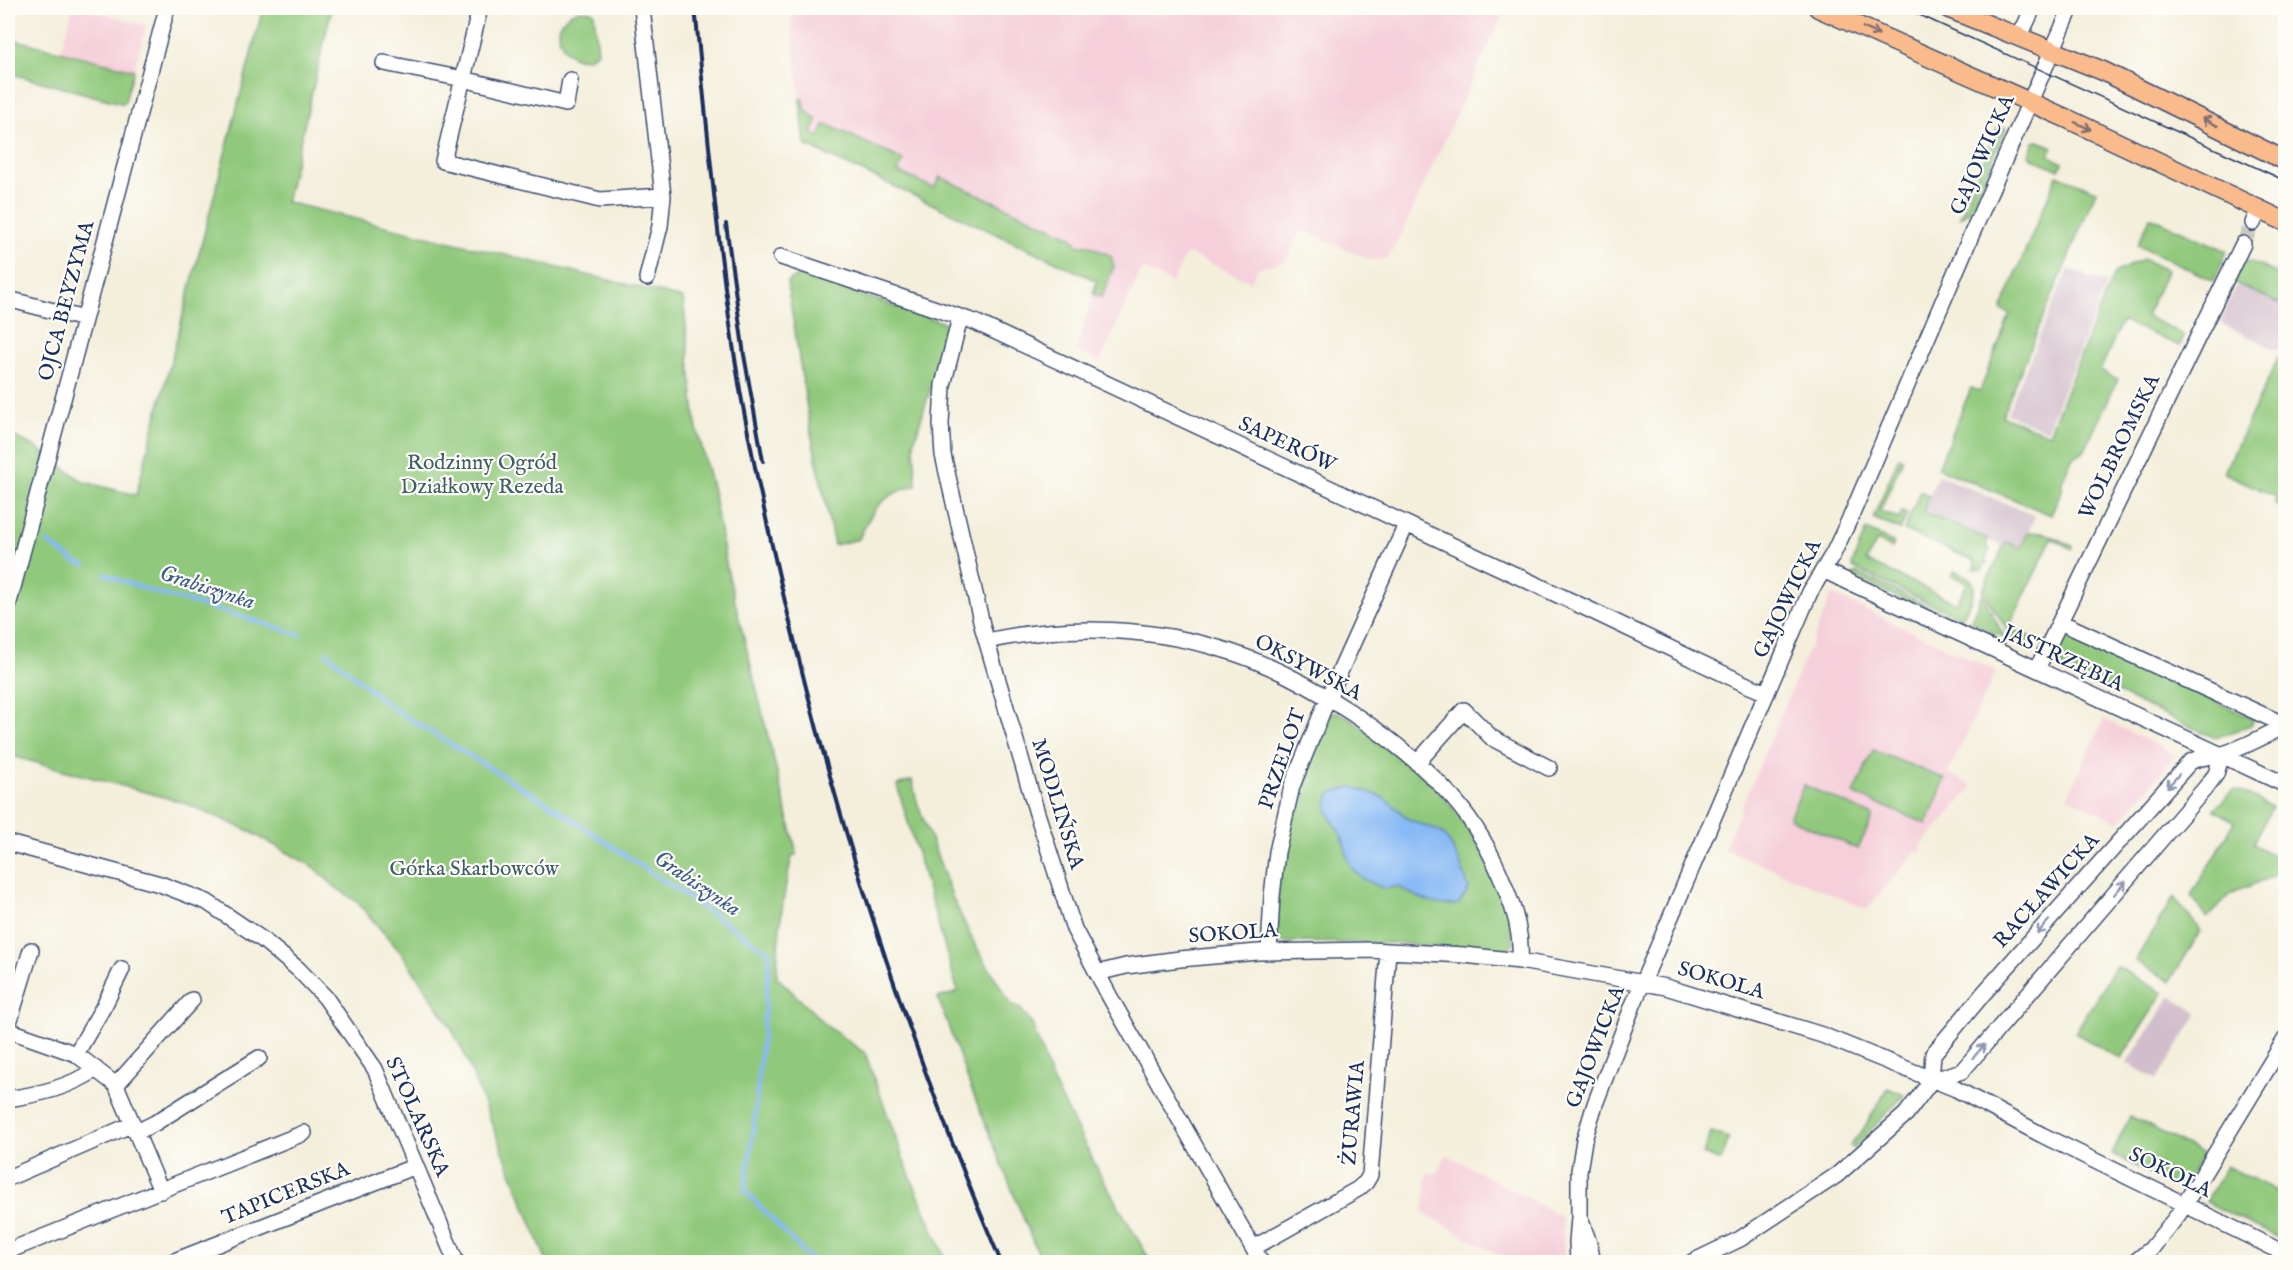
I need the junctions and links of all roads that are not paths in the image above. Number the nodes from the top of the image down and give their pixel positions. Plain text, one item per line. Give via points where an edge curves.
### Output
1 (167, 8) edge
2 (480, 8) edge
3 (642, 8) edge
4 (1818, 8) edge
5 (1947, 8) edge
6 (2033, 8) edge
7 (2071, 8) edge
8 (2019, 38) junction
9 (2051, 51) junction
10 (384, 63) dead end
11 (463, 79) junction
12 (570, 80) dead end
13 (2029, 103) junction
14 (2286, 161) edge
15 (663, 196) junction
16 (2286, 222) edge
17 (2243, 244) tunnel mouth
18 (781, 257) dead end
19 (647, 278) dead end
20 (8, 299) edge
21 (960, 318) junction
22 (84, 319) junction
23 (1406, 525) junction
24 (1823, 570) junction
25 (8, 606) edge
26 (2060, 621) junction
27 (987, 641) junction
28 (2037, 669) junction
29 (1767, 693) junction
30 (1328, 698) junction
31 (2285, 725) edge
32 (2222, 754) junction
33 (1417, 763) junction
34 (1549, 768) dead end
35 (2286, 785) edge
36 (8, 843) edge
37 (31, 950) dead end
38 (1269, 951) junction
39 (1388, 951) junction
40 (1520, 961) junction
41 (122, 969) dead end
42 (1097, 972) junction
43 (1643, 982) junction
44 (192, 1000) dead end
45 (8, 1028) edge
46 (2286, 1038) edge
47 (76, 1054) junction
48 (259, 1058) dead end
49 (96, 1069) junction
50 (1931, 1081) junction
51 (116, 1085) junction
52 (8, 1099) edge
53 (135, 1128) junction
54 (304, 1133) dead end
55 (416, 1166) junction
56 (8, 1178) edge
57 (161, 1191) junction
58 (2184, 1204) junction
59 (1579, 1218) junction
60 (1253, 1248) junction
61 (8, 1251) edge
62 (2286, 1254) edge
63 (172, 1263) edge
64 (456, 1263) edge
65 (1261, 1263) edge
66 (1578, 1263) edge
67 (1593, 1263) edge
68 (1692, 1263) edge
69 (2135, 1263) edge

1 - 22 street, OJCA BEYZYMA
2 - 11 street
3 - 15 street
4 -> 13 main road
5 - 8 main road
6 - 8 street
7 - 9 street, GAJOWICKA
8 - 9 main road
9 - 13 street, GAJOWICKA
14 -> 9 main road via 2108,73
10 - 11 street
11 - 12 street via 566,104
11 - 15 street via 443,161 600,200
13 -> 16 main road via 2256,216
13 - 24 street, GAJOWICKA via 1850,518
15 - 19 street
17 - 26 street, WOLBROMSKA
18 - 21 street, SAPERÓW
20 - 22 street
21 - 23 street, SAPERÓW
21 - 27 street, MODLIŃSKA via 943,385 941,424 944,455
22 - 25 street, OJCA BEYZYMA
23 - 29 street, SAPERÓW
23 - 30 street, PRZELOT
24 - 28 street, JASTRZĘBIA
24 - 29 street, GAJOWICKA
26 - 28 street, WOLBROMSKA
26 - 31 street, JASTRZĘBIA
27 - 30 street, OKSYWSKA via 1095,630 1163,636 1234,653
27 - 42 street, MODLIŃSKA via 1074,929
28 - 32 street, JASTRZĘBIA
29 - 43 street, GAJOWICKA
30 - 33 street, OKSYWSKA
30 - 38 street, PRZELOT via 1296,776 1284,818 1272,896
31 - 32 street, RACŁAWICKA
32 - 35 street, JASTRZĘBIA
50 -> 32 street via 1962,1071 2207,786 2216,774
32 -> 50 street, RACŁAWICKA via 2197,758 2183,770 1983,994 1933,1054
33 - 34 street via 1464,710 1492,738
33 - 40 street, OKSYWSKA via 1458,804 1499,871 1518,922
36 - 55 street, STOLARSKA via 160,884 207,903 263,940 326,997 375,1070
37 - 45 street
38 - 39 street, SOKOLA
38 - 42 street, SOKOLA via 1180,958
39 - 40 street, SOKOLA
39 - 60 street, ŻURAWIA via 1370,1175 1358,1189
40 - 43 street, SOKOLA
41 - 47 street
42 - 60 street, MODLIŃSKA
43 - 50 street, SOKOLA via 1800,1027
43 - 59 street, GAJOWICKA via 1584,1140 1579,1171
44 - 51 street
45 - 47 street
46 - 58 street
47 - 49 street
48 - 53 street
49 - 51 street
49 - 52 street via 62,1087
50 - 58 street, SOKOLA via 1956,1089
50 - 68 street, RACŁAWICKA via 1906,1114 1837,1175 1740,1239
51 - 53 street
53 - 56 street
53 - 57 street
54 - 57 street
55 - 63 street, TAPICERSKA
55 - 64 street, STOLARSKA
57 - 61 street
58 - 62 street, SOKOLA
58 - 69 street via 2151,1250
59 - 66 street, GAJOWICKA
59 - 67 street, GAJOWICKA
60 - 65 street, MODLIŃSKA

